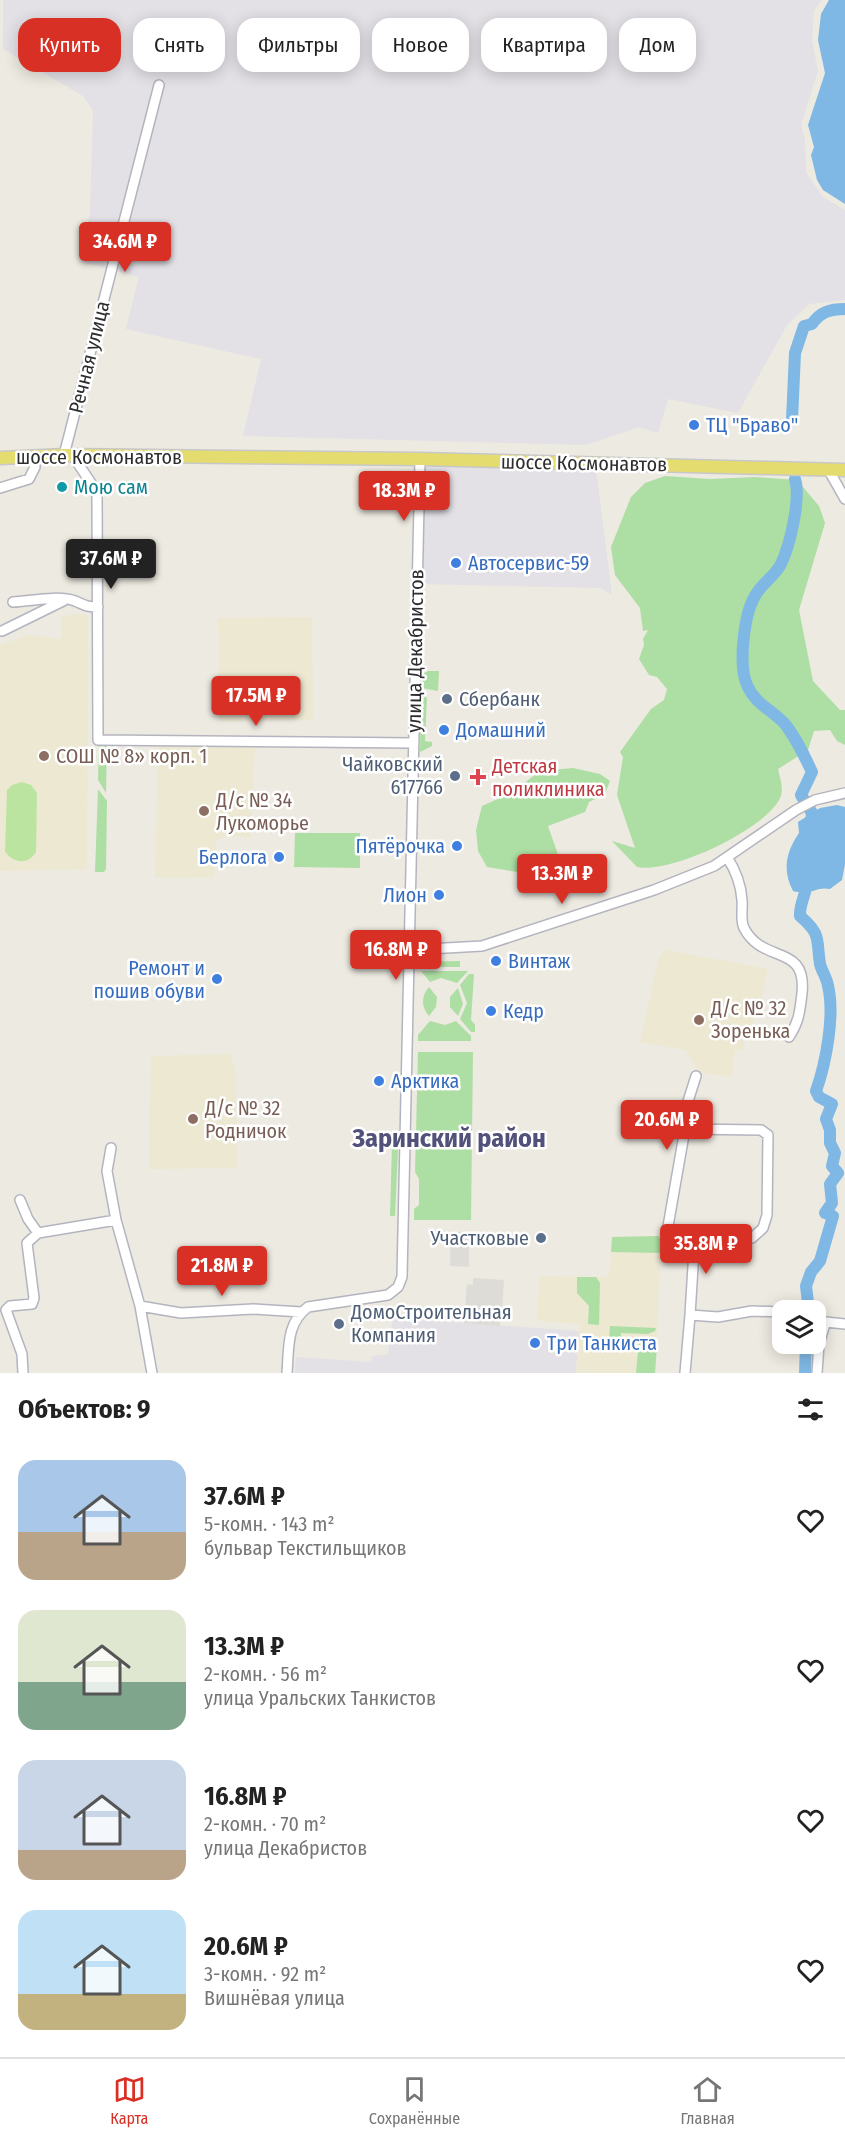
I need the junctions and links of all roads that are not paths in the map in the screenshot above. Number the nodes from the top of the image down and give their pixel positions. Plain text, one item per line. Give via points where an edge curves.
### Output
1 (159, 85) dead end
2 (69, 455) junction
3 (34, 456) junction
4 (0, 458) edge
5 (420, 459) junction
6 (828, 469) junction
7 (845, 470) edge
8 (0, 488) edge
9 (845, 499) edge
10 (66, 600) junction
11 (13, 602) dead end
12 (98, 607) junction
13 (2, 632) dead end
14 (414, 743) junction
15 (845, 793) edge
16 (727, 857) junction
17 (410, 950) junction
18 (789, 1037) dead end
19 (696, 1076) dead end
20 (685, 1129) junction
21 (111, 1148) dead end
22 (20, 1200) dead end
23 (116, 1220) junction
24 (38, 1233) junction
25 (695, 1234) junction
26 (140, 1306) junction
27 (301, 1312) junction
28 (772, 1312) edge
29 (690, 1315) junction
30 (826, 1323) edge
31 (845, 1324) edge
32 (818, 1354) edge
33 (23, 1373) edge
34 (152, 1373) edge
35 (287, 1373) edge
36 (685, 1373) edge
37 (817, 1373) edge

1 - 2 street, Речная улица
2 - 3 main road, шоссе Космонавтов
2 - 5 main road, шоссе Космонавтов
2 - 12 street via 97,492
3 - 4 main road, шоссе Космонавтов
3 - 8 street via 29,479
5 - 6 main road, шоссе Космонавтов
5 - 14 street, улица Декабристов
6 - 7 main road, шоссе Космонавтов
6 - 9 street
10 - 11 street
10 - 12 street via 83,607
10 - 13 street
12 - 14 street via 98,740
14 - 17 street, улица Декабристов
15 - 16 street via 815,800 796,810
16 - 17 street via 654,890 482,946
16 - 18 street via 740,882 742,924 751,941 765,951 794,959 801,968 804,979 799,1022
17 - 27 street, улица Декабристов via 402,1276 398,1287 388,1295 308,1307
19 - 20 street via 683,1117
20 - 25 street via 667,1232
20 - 25 street via 761,1130 770,1143 767,1215 760,1232 752,1238 732,1239
21 - 23 street via 107,1171
22 - 24 street
23 - 24 street
23 - 26 street
24 - 33 street via 27,1243 32,1304 6,1310 22,1354
25 - 29 street
26 - 27 street, улица Декабристов via 181,1313 253,1309
26 - 34 street
27 - 35 street via 292,1324
28 - 29 street via 718,1317
29 - 36 street
30 - 31 street
32 - 37 street

